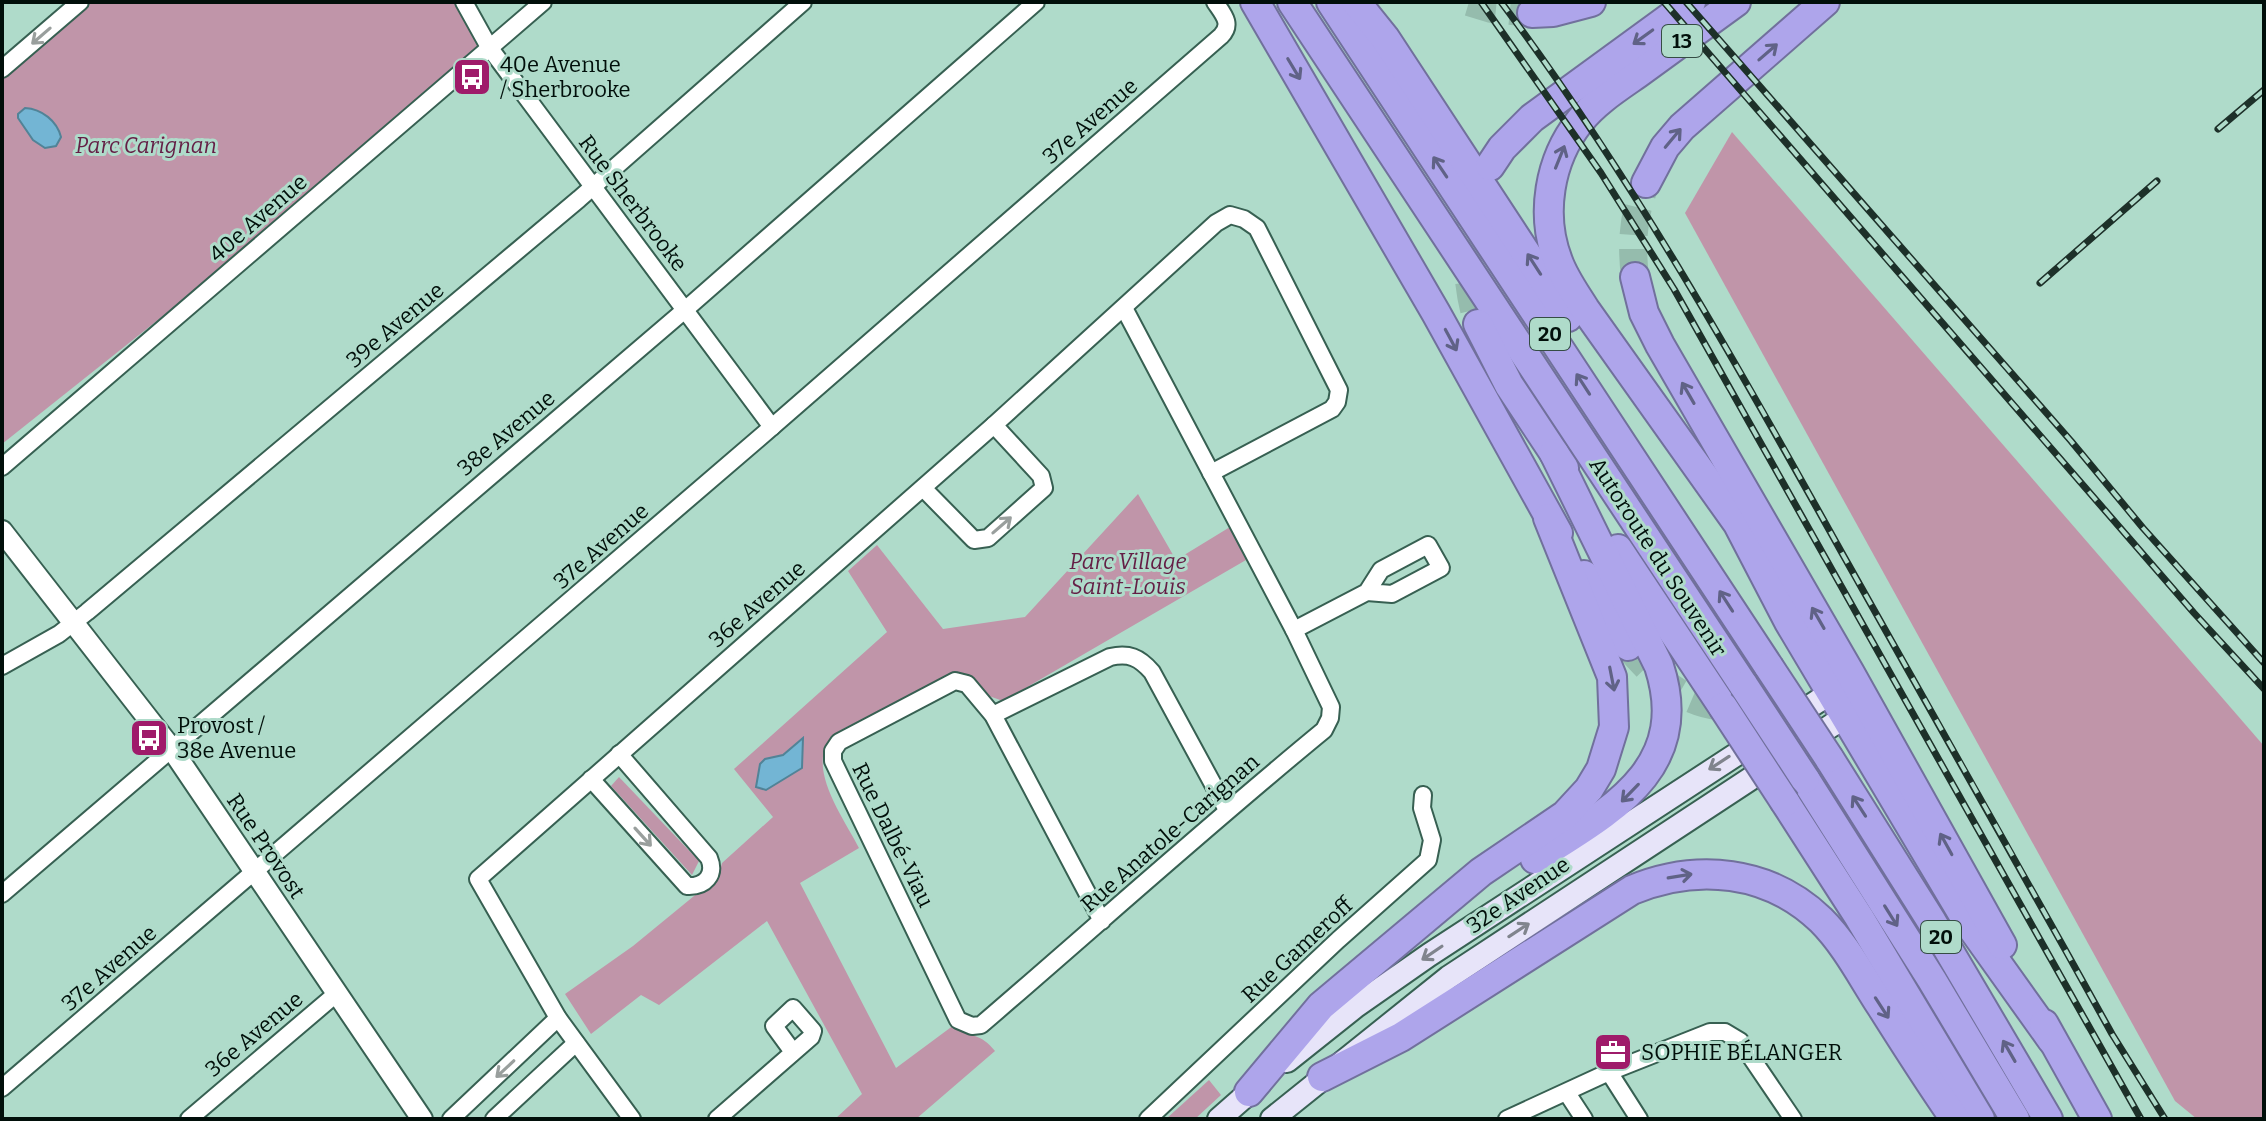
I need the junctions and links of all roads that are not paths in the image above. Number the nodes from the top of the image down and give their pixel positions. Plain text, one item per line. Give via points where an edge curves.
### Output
1 (80, 2) edge
2 (464, 2) edge
3 (543, 2) edge
4 (803, 2) edge
5 (1036, 2) edge
6 (1215, 2) edge
7 (1255, 2) edge
8 (1292, 2) edge
9 (1331, 2) edge
10 (1356, 2) edge
11 (1591, 2) edge
12 (1691, 2) edge
13 (1736, 2) edge
14 (1825, 2) edge
15 (1532, 13) tunnel mouth
16 (489, 47) junction
17 (2, 69) edge
18 (1490, 166) dead end
19 (1646, 183) tunnel mouth
20 (593, 187) junction
21 (1635, 277) tunnel mouth
22 (1124, 308) junction
23 (686, 309) junction
24 (1478, 324) tunnel mouth
25 (994, 425) junction
26 (772, 427) junction
27 (1554, 453) junction
28 (2, 467) edge
29 (1211, 473) junction
30 (923, 488) junction
31 (1548, 518) junction
32 (2, 531) edge
33 (1367, 592) dead end
34 (1789, 622) junction
35 (74, 623) junction
36 (1294, 630) junction
37 (1628, 646) tunnel mouth
38 (2, 666) edge
39 (1824, 689) junction
40 (993, 715) junction
41 (171, 748) junction
42 (619, 754) junction
43 (591, 779) junction
44 (1423, 795) dead end
45 (1227, 810) junction
46 (254, 872) junction
47 (2, 894) edge
48 (1102, 921) junction
49 (1350, 980) junction
50 (336, 994) junction
51 (558, 1018) junction
52 (958, 1020) joint
53 (2052, 1040) junction
54 (576, 1043) junction
55 (793, 1052) dead end
56 (1609, 1072) junction
57 (1322, 1077) junction
58 (2, 1088) edge
59 (1249, 1092) junction
60 (1567, 1093) junction
61 (199, 1115) edge
62 (422, 1119) edge
63 (451, 1119) edge
64 (494, 1119) edge
65 (632, 1119) edge
66 (717, 1119) edge
67 (1148, 1119) edge
68 (1219, 1119) edge
69 (1272, 1119) edge
70 (1507, 1119) edge
71 (1584, 1119) edge
72 (1639, 1119) edge
73 (1793, 1119) edge
74 (1955, 1119) edge
75 (1980, 1119) edge
76 (2015, 1119) edge
77 (2048, 1119) edge
78 (2097, 1119) edge

1 -> 17 street
2 - 16 street, Rue Sherbrooke
3 - 16 street, 40e Avenue
4 - 20 street, 39e Avenue
5 - 23 street, 38e Avenue
6 - 26 street, 37e Avenue via 1227,23 1225,33
7 -> 31 highway
8 -> 76 highway, Autoroute du Souvenir / 20, bridge via 1805,779
77 -> 9 highway, Autoroute du Souvenir / 20, bridge via 1829,758
34 -> 10 highway via 1620,393
11 - 15 highway
12 -> 18 highway, 13 via 1520,128
34 -> 13 highway, 13 via 1738,524 1585,309 1564,274 1551,235 1553,175 1563,148 1588,112
19 -> 14 highway via 1682,127
16 - 20 street, Rue Sherbrooke
16 - 28 street, 40e Avenue
20 - 23 street, Rue Sherbrooke
20 - 35 street, 39e Avenue
53 -> 21 highway via 1850,673 1660,345
22 - 25 street, 36e Avenue
22 - 29 street, Rue Anatole-Carignan
22 - 29 street, 36e Avenue via 1216,223 1230,215 1257,228 1339,390 1337,402
23 - 26 street, Rue Sherbrooke
23 - 41 street, 38e Avenue
24 - 27 highway via 1509,385
25 - 30 street, 36e Avenue
30 -> 25 street via 974,540 988,538 1044,488 1041,476
26 - 46 street, 37e Avenue
27 -> 49 highway via 1659,666 1666,706 1659,749 1639,784 1609,811
27 - 75 highway, bridge via 1785,802
29 - 36 street, Rue Anatole-Carignan
30 - 42 street, 36e Avenue
31 - 37 highway
31 -> 49 highway via 1612,677 1615,714 1606,759 1589,789 1565,815 1481,872
32 - 35 street, Rue Provost
33 - 36 street
34 - 39 highway
35 - 38 street, 39e Avenue
35 - 41 street, Rue Provost
36 - 45 street, Rue Anatole-Carignan via 1331,707 1330,718 1324,730
39 - 53 highway via 1967,921
57 -> 39 main road, 32e Avenue
39 -> 59 main road, 32e Avenue via 1416,964
40 - 45 street via 1110,657 1141,659
40 - 48 street, Rue Dalbé-Viau
40 - 52 street, Rue Dalbé-Viau via 967,684 955,681 839,742 833,751 833,761
41 - 46 street, Rue Provost
41 - 47 street, 38e Avenue
42 - 43 street, 36e Avenue
43 -> 42 street via 687,886 698,886 710,877 709,858
43 - 51 street, 36e Avenue via 478,879
44 - 67 street, Rue Gameroff via 1432,847 1428,860
45 - 48 street, Rue Anatole-Carignan
46 - 50 street, Rue Provost
46 - 58 street, 37e Avenue
48 - 52 street, Rue Anatole-Carignan via 981,1025
49 - 59 highway via 1309,1018
50 - 61 street, 36e Avenue
50 - 62 street, Rue Provost
51 - 54 street, 36e Avenue
51 -> 63 street
53 - 78 highway
54 - 64 street
54 - 65 street, 36e Avenue
55 - 66 street
56 - 60 street
56 - 72 street
56 - 73 street via 1710,1032 1725,1032 1740,1041
57 - 69 main road, 32e Avenue
57 -> 74 highway via 1401,1037 1622,896 1670,877 1718,874 1770,887 1820,920 1848,954
59 - 68 main road, 32e Avenue
60 - 70 street
60 - 71 street

